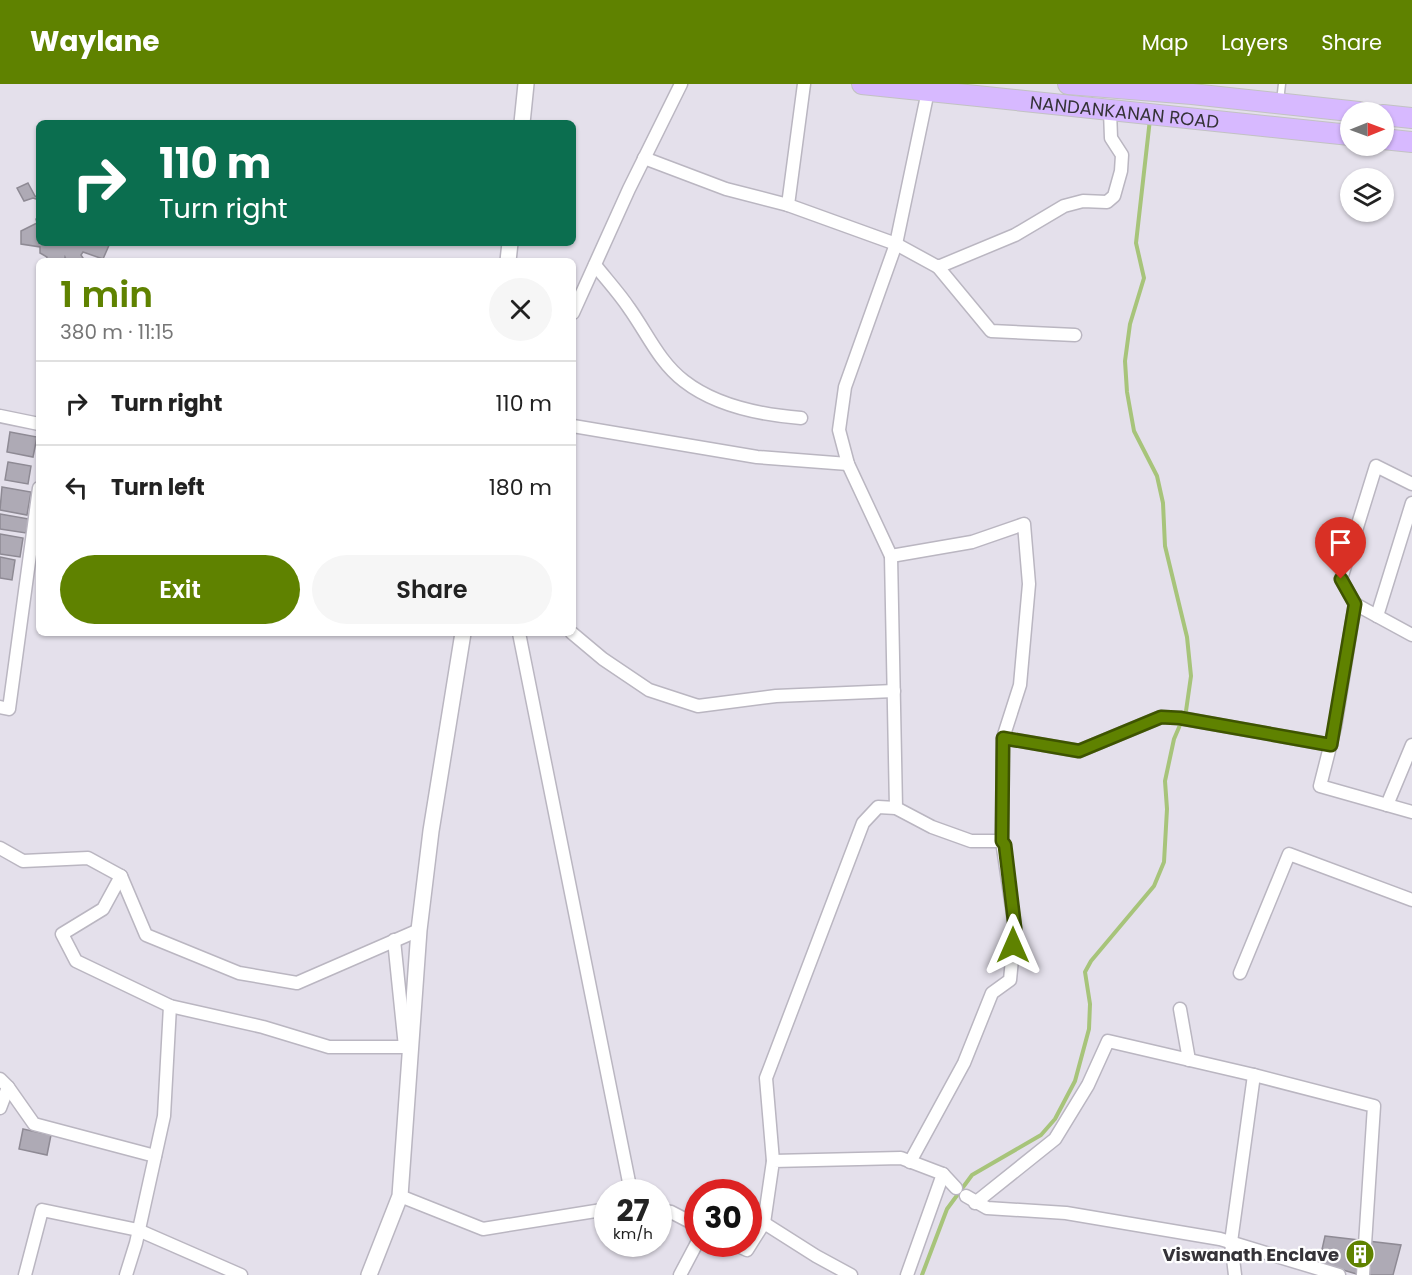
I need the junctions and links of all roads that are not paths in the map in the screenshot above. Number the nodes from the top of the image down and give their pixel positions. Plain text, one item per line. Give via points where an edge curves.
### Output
1 (526, 84) edge
2 (681, 84) edge
3 (804, 84) edge
4 (862, 84) edge
5 (1068, 84) edge
6 (1073, 84) edge
7 (1282, 84) edge
8 (928, 91) junction
9 (1280, 104) junction
10 (1340, 110) edge
11 (1118, 111) junction
12 (1394, 116) edge
13 (1412, 118) edge
14 (522, 120) edge
15 (1340, 134) edge
16 (1394, 140) edge
17 (1412, 142) edge
18 (644, 158) junction
19 (788, 205) junction
20 (896, 244) junction
21 (595, 265) junction
22 (939, 267) junction
23 (576, 306) edge
24 (1075, 335) dead end
25 (0, 416) edge
26 (801, 418) dead end
27 (36, 423) edge
28 (576, 427) edge
29 (848, 464) junction
30 (1412, 484) edge
31 (1412, 503) edge
32 (36, 510) edge
33 (891, 556) junction
34 (1355, 604) junction
35 (1377, 616) junction
36 (1412, 635) edge
37 (463, 636) edge
38 (520, 636) edge
39 (576, 636) edge
40 (894, 691) junction
41 (0, 707) edge
42 (1003, 738) junction
43 (1331, 745) junction
44 (1412, 745) edge
45 (1387, 805) junction
46 (896, 808) junction
47 (1412, 812) edge
48 (1002, 841) junction
49 (0, 848) edge
50 (121, 876) junction
51 (1412, 900) edge
52 (419, 930) junction
53 (394, 940) junction
54 (1240, 972) dead end
55 (170, 1006) junction
56 (1180, 1009) dead end
57 (1189, 1060) junction
58 (1254, 1075) junction
59 (4, 1083) edge
60 (0, 1108) edge
61 (154, 1156) junction
62 (773, 1161) junction
63 (910, 1162) junction
64 (943, 1174) junction
65 (628, 1179) edge
66 (956, 1188) dead end
67 (400, 1196) junction
68 (594, 1211) edge
69 (764, 1223) junction
70 (762, 1226) edge
71 (138, 1230) junction
72 (1231, 1242) junction
73 (690, 1257) edge
74 (1314, 1271) edge
75 (25, 1275) edge
76 (126, 1275) edge
77 (241, 1275) edge
78 (369, 1275) edge
79 (680, 1275) edge
80 (851, 1275) edge
81 (907, 1275) edge
82 (1235, 1275) edge
83 (1339, 1275) edge
84 (1363, 1275) edge

1 - 14 street
2 - 18 street
3 - 19 street
4 - 8 main road, NANDANKANAN ROAD
5 - 6 main road
6 - 9 main road
7 - 9 lane
8 - 11 main road, NANDANKANAN ROAD
8 - 20 street
9 - 10 main road
11 - 15 main road, NANDANKANAN ROAD
11 - 22 street via 1111,138 1122,155 1114,196 1107,202 1083,201 1064,206 1015,235
12 - 13 main road
16 - 17 main road
18 - 19 street via 726,189
18 - 21 street
19 - 20 street
20 - 22 street
20 - 29 street via 844,387 839,430
21 - 23 street
21 - 26 street via 630,308 660,357 684,381 731,405
22 - 24 street via 991,331
25 - 27 street
28 - 29 street via 757,457
29 - 33 street
30 - 34 street via 1376,466 1341,579
31 - 35 street
32 - 41 street via 9,709
33 - 40 street
33 - 42 street via 972,542 1024,524 1029,584 1020,685
34 - 35 street
34 - 43 street
35 - 36 street
37 - 52 street
38 - 65 street
39 - 40 street via 649,690 698,706 776,696
40 - 46 street
42 - 43 street via 1079,751 1161,717
42 - 48 street
43 - 45 street via 1320,786
44 - 45 street
45 - 47 street
46 - 48 street via 971,841
46 - 62 street via 878,807 862,823 766,1078
48 - 63 street via 1015,928 1010,980 993,993 964,1063
49 - 50 street via 23,861 88,858
50 - 53 street via 146,935 239,973 297,983
50 - 55 street via 103,909 62,934 76,961
51 - 54 street via 1289,854
52 - 53 street
52 - 67 street
53 - 55 street via 405,1047 329,1047
55 - 61 street via 164,1116
56 - 57 street
57 - 58 street
57 - 72 street via 1108,1041 1088,1085 1055,1139 971,1199 987,1208 1066,1213
58 - 72 street
58 - 84 street via 1374,1106
59 - 60 street
59 - 61 street via 34,1124
61 - 71 street
62 - 63 street via 901,1158
62 - 69 street
63 - 64 street
64 - 66 street
64 - 81 street
67 - 68 street via 483,1229
67 - 78 street
69 - 70 street
69 - 80 street
71 - 75 street via 42,1210
71 - 76 street
71 - 77 street
72 - 74 street
72 - 82 street
73 - 79 street
74 - 83 street

